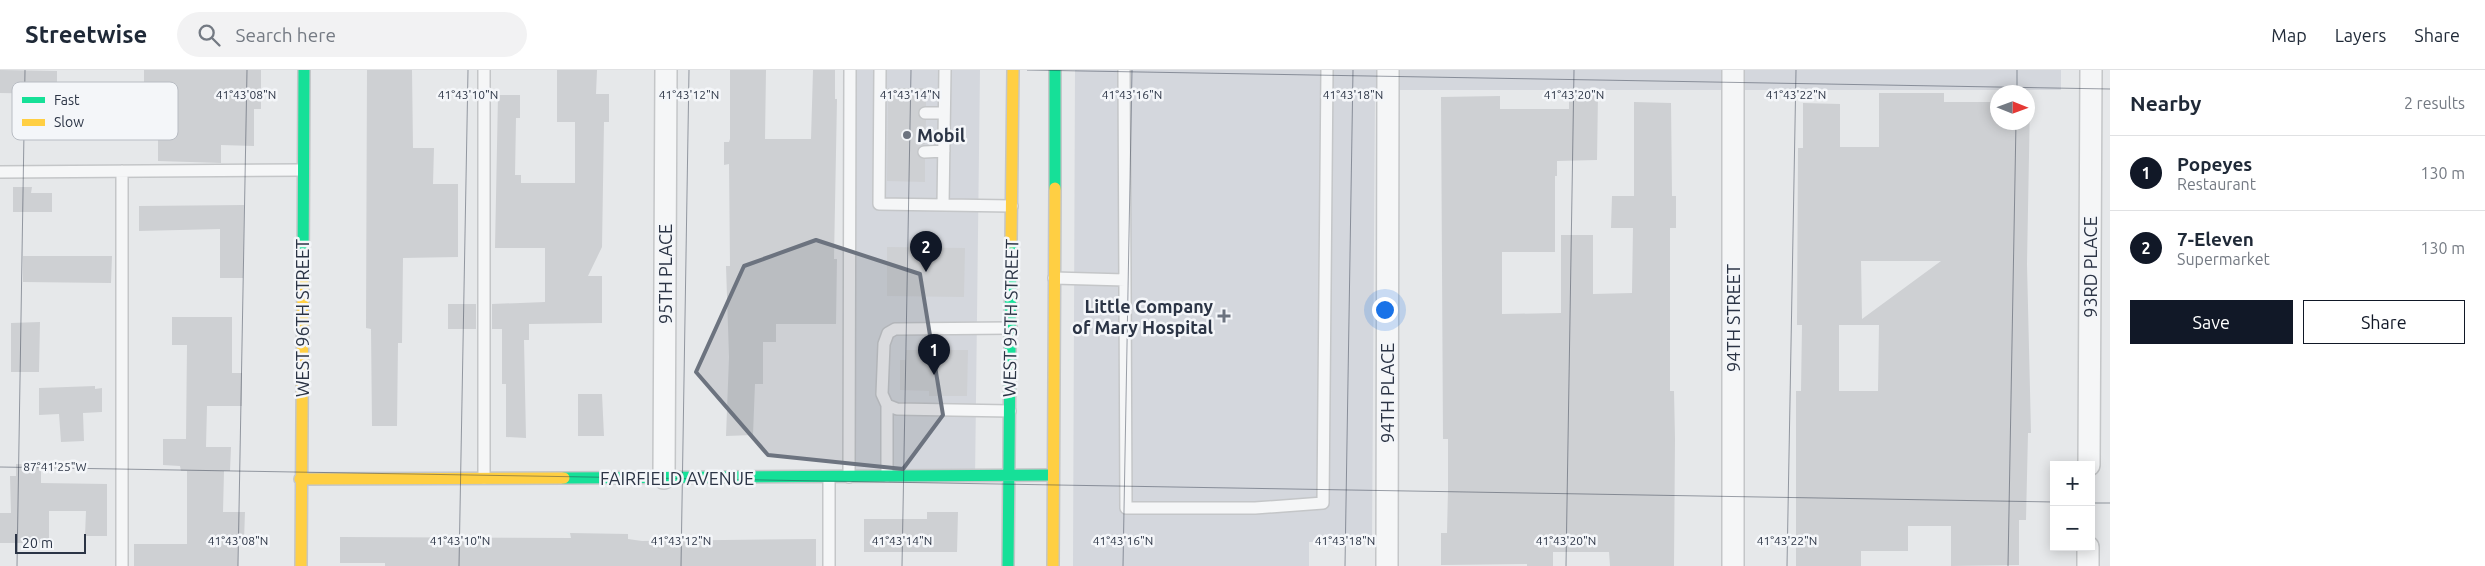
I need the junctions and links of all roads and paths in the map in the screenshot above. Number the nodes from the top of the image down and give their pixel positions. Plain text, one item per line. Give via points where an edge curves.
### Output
1 (304, 70) edge
2 (484, 70) edge
3 (666, 70) edge
4 (850, 70) edge
5 (880, 70) edge
6 (945, 70) edge
7 (1013, 70) edge
8 (1055, 70) edge
9 (1124, 70) edge
10 (1327, 70) edge
11 (1388, 70) edge
12 (1733, 70) edge
13 (2091, 70) edge
14 (925, 113) dead end
15 (944, 113) junction
16 (944, 151) junction
17 (924, 152) dead end
18 (303, 170) junction
19 (122, 171) junction
20 (0, 172) edge
21 (944, 205) junction
22 (1012, 206) junction
23 (1054, 278) junction
24 (1125, 280) junction
25 (1011, 328) junction
26 (887, 405) junction
27 (1010, 411) junction
28 (2089, 461) edge
29 (1054, 475) junction
30 (1009, 476) junction
31 (829, 477) junction
32 (849, 477) junction
33 (886, 477) junction
34 (484, 478) junction
35 (664, 478) junction
36 (300, 479) junction
37 (2088, 551) edge
38 (122, 566) edge
39 (300, 566) edge
40 (829, 566) edge
41 (1008, 566) edge
42 (1053, 566) edge
43 (1386, 566) edge
44 (1733, 566) edge
45 (2088, 566) edge

1 - 18 street, WEST 96TH STREET
2 - 34 lane
3 - 35 street, 95TH PLACE
4 - 32 lane
5 - 21 lane via 885,114 879,204
6 - 15 lane
7 - 22 street, WEST 95TH STREET
8 - 23 street
9 - 24 lane
10 - 24 lane via 1323,503 1255,508 1126,508
11 - 43 street, 94TH PLACE
12 - 44 street, 94TH STREET
13 - 28 street, 93RD PLACE
14 - 15 lane
15 - 16 lane
16 - 17 lane
16 - 21 lane
18 - 19 lane
18 - 36 street, WEST 96TH STREET
19 - 20 lane
19 - 38 lane
21 - 22 lane
22 - 25 street, WEST 95TH STREET
23 - 24 lane
23 - 29 street
25 - 26 lane via 896,329 888,333 884,344 882,394
25 - 27 street, WEST 95TH STREET
26 - 27 lane via 897,409
26 - 33 lane
27 - 30 street, WEST 95TH STREET
29 - 30 street, FAIRFIELD AVENUE
29 - 42 street
30 - 33 street, FAIRFIELD AVENUE
30 - 41 street, WEST 95TH STREET
31 - 32 street, FAIRFIELD AVENUE
31 - 35 street, FAIRFIELD AVENUE
31 - 40 lane
32 - 33 street, FAIRFIELD AVENUE
34 - 35 street, FAIRFIELD AVENUE
34 - 36 street, FAIRFIELD AVENUE
36 - 39 street, WEST 96TH STREET
37 - 45 street

